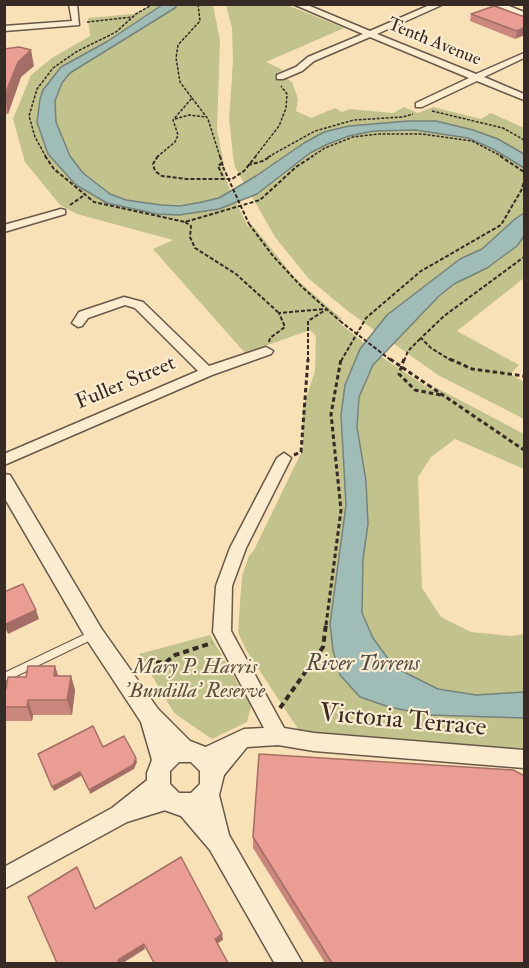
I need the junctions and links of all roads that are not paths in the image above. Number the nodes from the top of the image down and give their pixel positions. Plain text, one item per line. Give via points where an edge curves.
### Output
1 (73, 4) edge
2 (297, 4) edge
3 (440, 4) edge
4 (496, 4) edge
5 (525, 15) edge
6 (4, 29) edge
7 (369, 34) junction
8 (525, 55) edge
9 (280, 77) road end
10 (476, 78) junction
11 (525, 97) edge
12 (421, 107) road end
13 (61, 212) road end
14 (4, 229) edge
15 (78, 323) dead end
16 (266, 351) road end
17 (207, 372) junction
18 (284, 458) road end
19 (4, 460) edge
20 (4, 480) edge
21 (94, 634) junction
22 (4, 678) edge
23 (150, 716) junction
24 (274, 729) junction
25 (525, 759) edge
26 (202, 769) junction
27 (169, 788) junction
28 (219, 841) junction
29 (4, 879) edge
30 (290, 963) edge

1 - 6 street via 76,22
2 - 7 street, Tenth Avenue
3 - 7 street
4 - 5 street
7 - 9 street
7 - 10 street, Tenth Avenue
8 - 10 street
10 - 11 street, Tenth Avenue
10 - 12 street
13 - 14 street
15 - 17 street via 83,315 124,301 139,305
16 - 17 street, Fuller Street
17 - 19 street, Fuller Street
18 - 24 street via 238,548 224,586 222,632
20 - 21 street
21 - 22 lane
21 - 23 street
23 - 26 street
23 - 27 street
24 - 25 street, Victoria Terrace via 314,742
24 - 26 street, Victoria Terrace via 244,738
26 - 27 street via 194,803
26 - 27 street via 170,756
26 - 28 street
27 - 28 street
27 - 29 street
28 - 30 street

